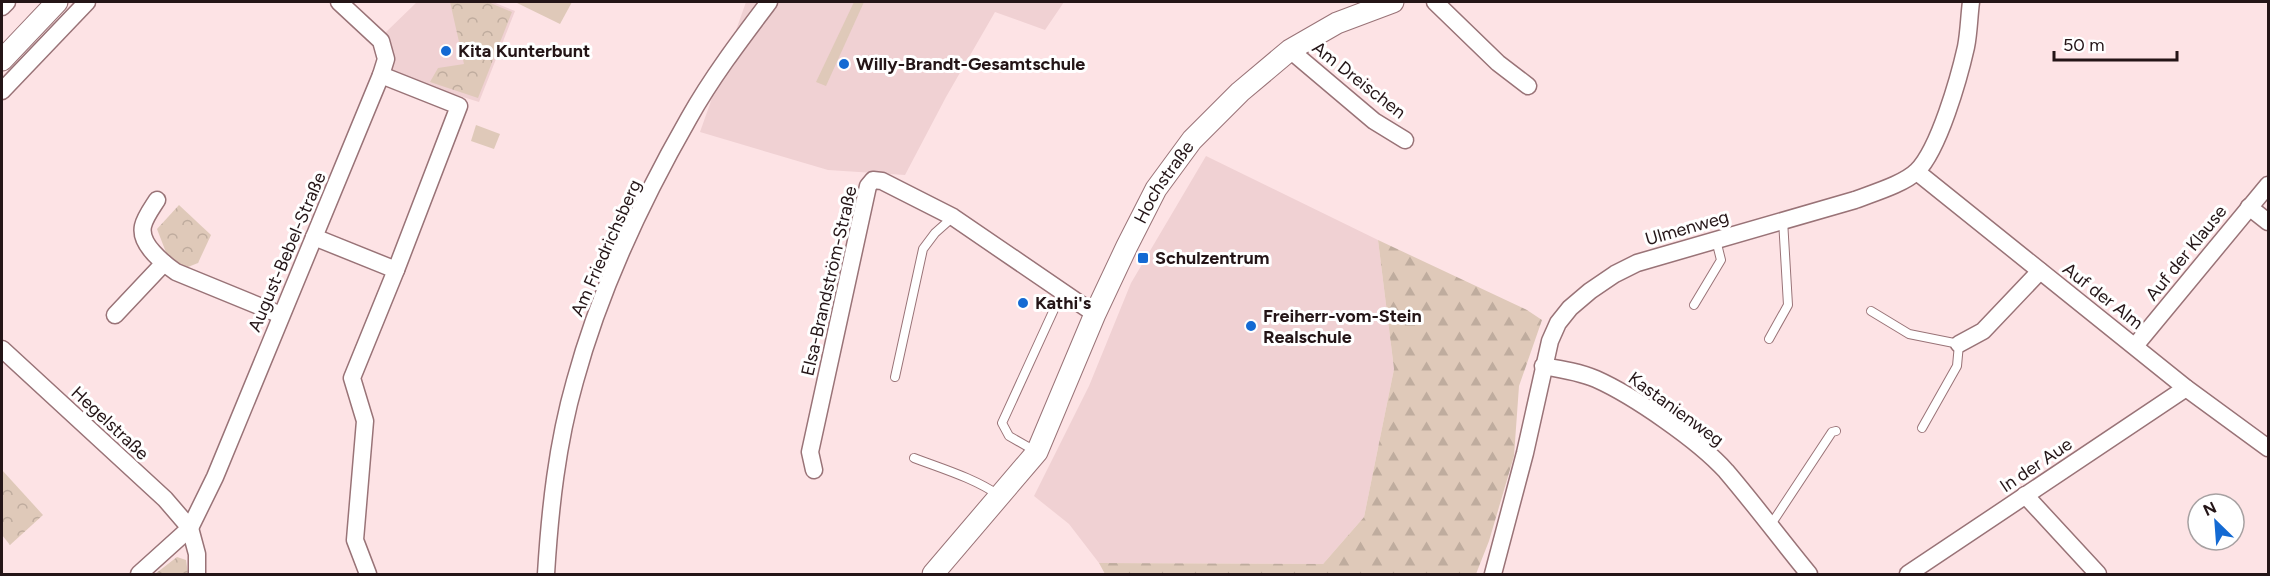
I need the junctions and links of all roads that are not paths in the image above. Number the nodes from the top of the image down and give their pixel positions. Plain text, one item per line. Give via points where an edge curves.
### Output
1 (7, 2) edge
2 (57, 2) edge
3 (87, 2) edge
4 (339, 2) edge
5 (769, 2) edge
6 (1393, 2) edge
7 (1435, 2) edge
8 (1971, 2) edge
9 (2, 7) edge
10 (1290, 50) junction
11 (2, 60) edge
12 (381, 75) junction
13 (1528, 86) dead end
14 (2, 91) edge
15 (1405, 140) dead end
16 (1917, 172) junction
17 (2268, 184) edge
18 (157, 200) dead end
19 (2248, 207) junction
20 (953, 217) junction
21 (1784, 220) junction
22 (2268, 222) edge
23 (314, 237) junction
24 (1716, 240) junction
25 (164, 264) junction
26 (396, 270) junction
27 (2040, 272) junction
28 (1062, 292) junction
29 (1694, 305) dead end
30 (1871, 311) dead end
31 (1095, 314) junction
32 (115, 315) dead end
33 (281, 315) junction
34 (1769, 339) dead end
35 (1959, 344) junction
36 (2135, 346) junction
37 (2, 349) edge
38 (1544, 366) junction
39 (895, 377) dead end
40 (2186, 387) junction
41 (1922, 428) dead end
42 (1836, 431) dead end
43 (2268, 448) edge
44 (1037, 452) junction
45 (914, 458) dead end
46 (814, 470) dead end
47 (2025, 495) junction
48 (1000, 496) junction
49 (1770, 527) junction
50 (190, 528) junction
51 (1497, 572) edge
52 (139, 574) edge
53 (196, 574) edge
54 (368, 574) edge
55 (546, 574) edge
56 (933, 574) edge
57 (1809, 574) edge
58 (1908, 574) edge
59 (2098, 574) edge

1 - 9 street
2 - 11 street
3 - 14 street
4 - 12 street, August-Bebel-Straße via 381,41 386,59
5 - 55 street, Am Friedrichsberg via 689,117 601,300 574,381 558,458
6 - 10 street, Hochstraße via 1337,23
7 - 13 street via 1498,63
8 - 16 street, Ulmenweg via 1966,47 1956,82 1932,151
10 - 15 street, Am Dreischen via 1374,121
10 - 31 street, Hochstraße via 1240,92 1192,141 1156,189
12 - 23 street, August-Bebel-Straße
12 - 26 street via 459,106
16 - 21 street, Ulmenweg via 1855,200
16 - 27 street, Auf der Alm
17 - 19 street, Auf der Klause
18 - 25 street via 141,230
19 - 22 street
19 - 36 street, Auf der Klause
20 - 28 street, Elsa-Brandström-Straße
20 - 39 lane via 923,249
20 - 46 street, Elsa-Brandström-Straße via 882,181 873,180 868,186 810,452
21 - 24 street, Ulmenweg
21 - 34 lane via 1788,306
23 - 26 street
23 - 33 street, August-Bebel-Straße
24 - 29 lane via 1721,260
24 - 38 street, Ulmenweg via 1637,263 1590,291 1558,323
25 - 32 street
25 - 33 street
26 - 54 street via 352,378 365,422 355,540
27 - 35 street via 1983,331
27 - 36 street, Auf der Alm
28 - 31 street, Elsa-Brandström-Straße
28 - 44 lane via 1002,423 1009,436
30 - 35 lane via 1909,334
31 - 44 street, Hochstraße
33 - 50 street, August-Bebel-Straße
35 - 41 lane via 1957,366
36 - 40 street, Auf der Alm
37 - 50 street, Hegelstraße via 165,499
38 - 49 street, Kastanienweg via 1594,378 1621,391 1684,435 1724,470
38 - 51 street, Ulmenweg
40 - 43 street, Auf der Alm
40 - 47 street, In der Aue
42 - 49 lane
44 - 48 street, Hochstraße
45 - 48 lane via 963,476
47 - 58 street, In der Aue
47 - 59 street
48 - 56 street, Hochstraße
49 - 57 street, Kastanienweg
50 - 52 street
50 - 53 street via 197,554

